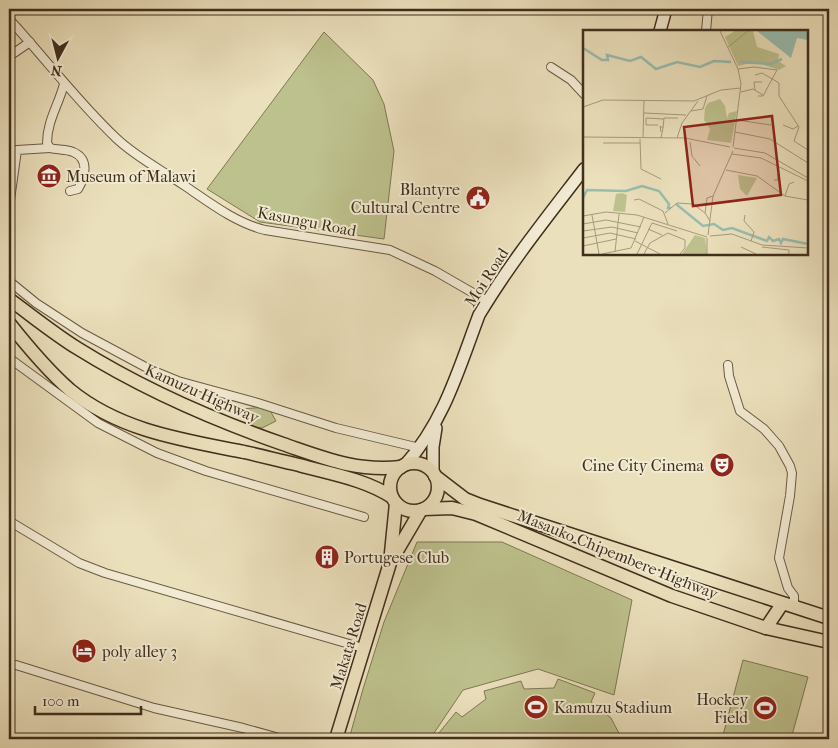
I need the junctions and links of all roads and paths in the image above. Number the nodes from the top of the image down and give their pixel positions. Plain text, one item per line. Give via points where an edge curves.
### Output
1 (666, 9) edge
2 (708, 9) edge
3 (9, 19) edge
4 (660, 30) edge
5 (706, 30) edge
6 (30, 42) junction
7 (9, 54) edge
8 (551, 67) dead end
9 (64, 84) junction
10 (583, 93) edge
11 (50, 148) junction
12 (583, 170) edge
13 (70, 191) dead end
14 (9, 207) edge
15 (9, 281) edge
16 (9, 299) edge
17 (487, 301) junction
18 (9, 323) edge
19 (9, 359) edge
20 (728, 365) dead end
21 (439, 417) junction
22 (420, 448) junction
23 (403, 466) junction
24 (434, 474) junction
25 (394, 500) junction
26 (423, 510) junction
27 (364, 518) dead end
28 (9, 521) edge
29 (390, 562) junction
30 (788, 605) junction
31 (829, 618) edge
32 (766, 628) junction
33 (829, 642) edge
34 (364, 648) junction
35 (16, 665) dead end
36 (283, 739) edge
37 (336, 739) edge

1 - 4 main road
2 - 5 street
3 - 6 street, Kasungu Road
6 - 7 street
6 - 9 street, Kasungu Road
8 - 10 street
9 - 11 street via 48,129
9 - 17 street, Kasungu Road via 117,139 149,165 207,203 256,228 390,250
11 - 13 street via 73,151 84,163 85,176 81,184 78,189
11 - 14 street via 17,150
12 - 17 main road, Moi Road
15 - 22 street via 82,333 178,381 336,428
16 - 23 main road, Kamuzu Highway via 75,347 109,366 145,386 252,434 348,466 375,469
17 - 21 main road, Moi Road
18 - 25 main road via 36,357 72,392 124,422 159,435 340,475 378,488
19 - 27 street via 98,422 157,453
20 - 30 street via 728,376 740,412 776,442 792,473 780,558 788,588 794,596
21 - 22 main road
21 - 24 main road via 435,430
22 - 23 main road
23 - 24 main road via 420,464
23 - 25 main road via 391,480
24 - 26 main road via 438,492
24 - 30 main road, Masauko Chipembere Highway via 465,499 480,505
25 - 26 main road via 403,509
25 - 29 main road, Makata Road
26 - 29 main road, Makata Road
26 - 32 main road, Masauko Chipembere Highway via 452,508 476,514 672,596
28 - 34 street via 79,563 105,573
29 - 34 main road, Makata Road
30 - 31 main road, Masauko Chipembere Highway
30 - 32 main road
32 - 33 main road, Masauko Chipembere Highway
34 - 37 main road, Makata Road
35 - 36 street via 154,708

